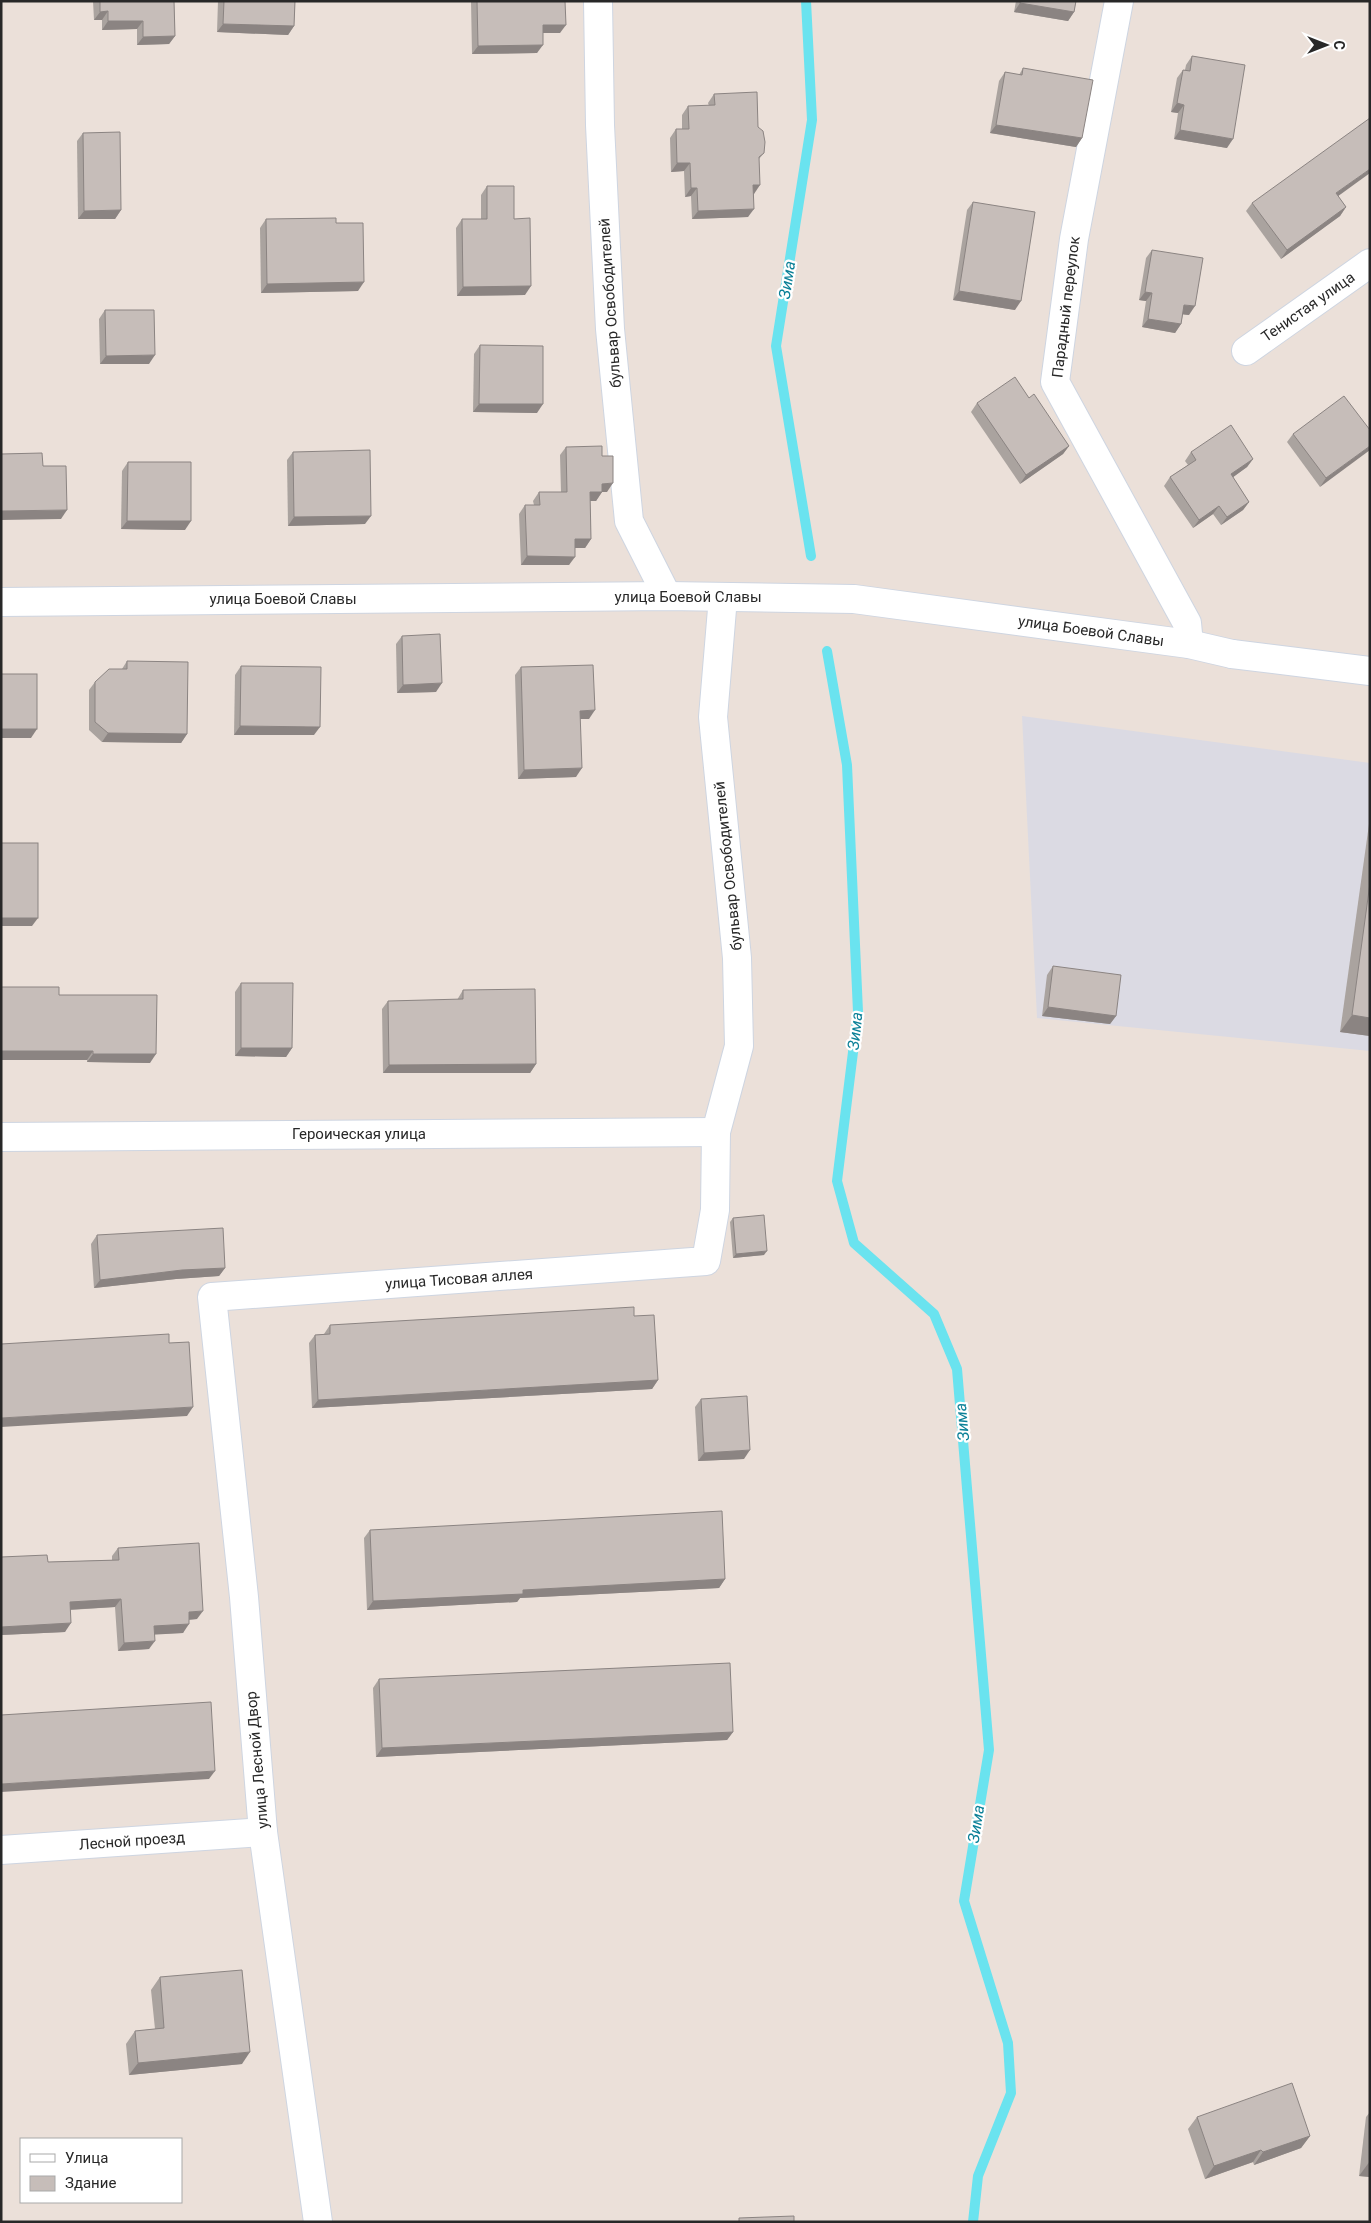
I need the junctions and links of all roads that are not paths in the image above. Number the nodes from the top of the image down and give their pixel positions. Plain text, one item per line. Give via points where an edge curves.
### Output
1 (598, 1) edge
2 (1119, 1) edge
3 (1370, 263) edge
4 (1246, 351) dead end
5 (667, 596) junction
6 (723, 597) junction
7 (1, 602) edge
8 (1189, 644) junction
9 (1370, 671) edge
10 (716, 1132) junction
11 (1, 1137) edge
12 (706, 1261) joint
13 (212, 1297) joint
14 (263, 1832) junction
15 (1, 1850) edge
16 (318, 2222) edge

1 - 5 street, бульвар Освободителей via 600,125 610,329 629,520
2 - 8 street, Парадный переулок via 1074,239 1055,382 1187,623
3 - 4 street, Тенистая улица
5 - 6 street, улица Боевой Славы
5 - 7 street, улица Боевой Славы
6 - 8 street, улица Боевой Славы via 854,599
6 - 10 street, бульвар Освободителей via 713,717 737,958 739,1046
8 - 9 street, улица Боевой Славы via 1232,654
10 - 11 street, Героическая улица
10 - 12 street, бульвар Освободителей via 715,1210
12 - 13 street, улица Тисовая аллея
13 - 14 street, улица Лесной Двор via 244,1597
14 - 15 street, Лесной проезд
14 - 16 street, улица Лесной Двор

